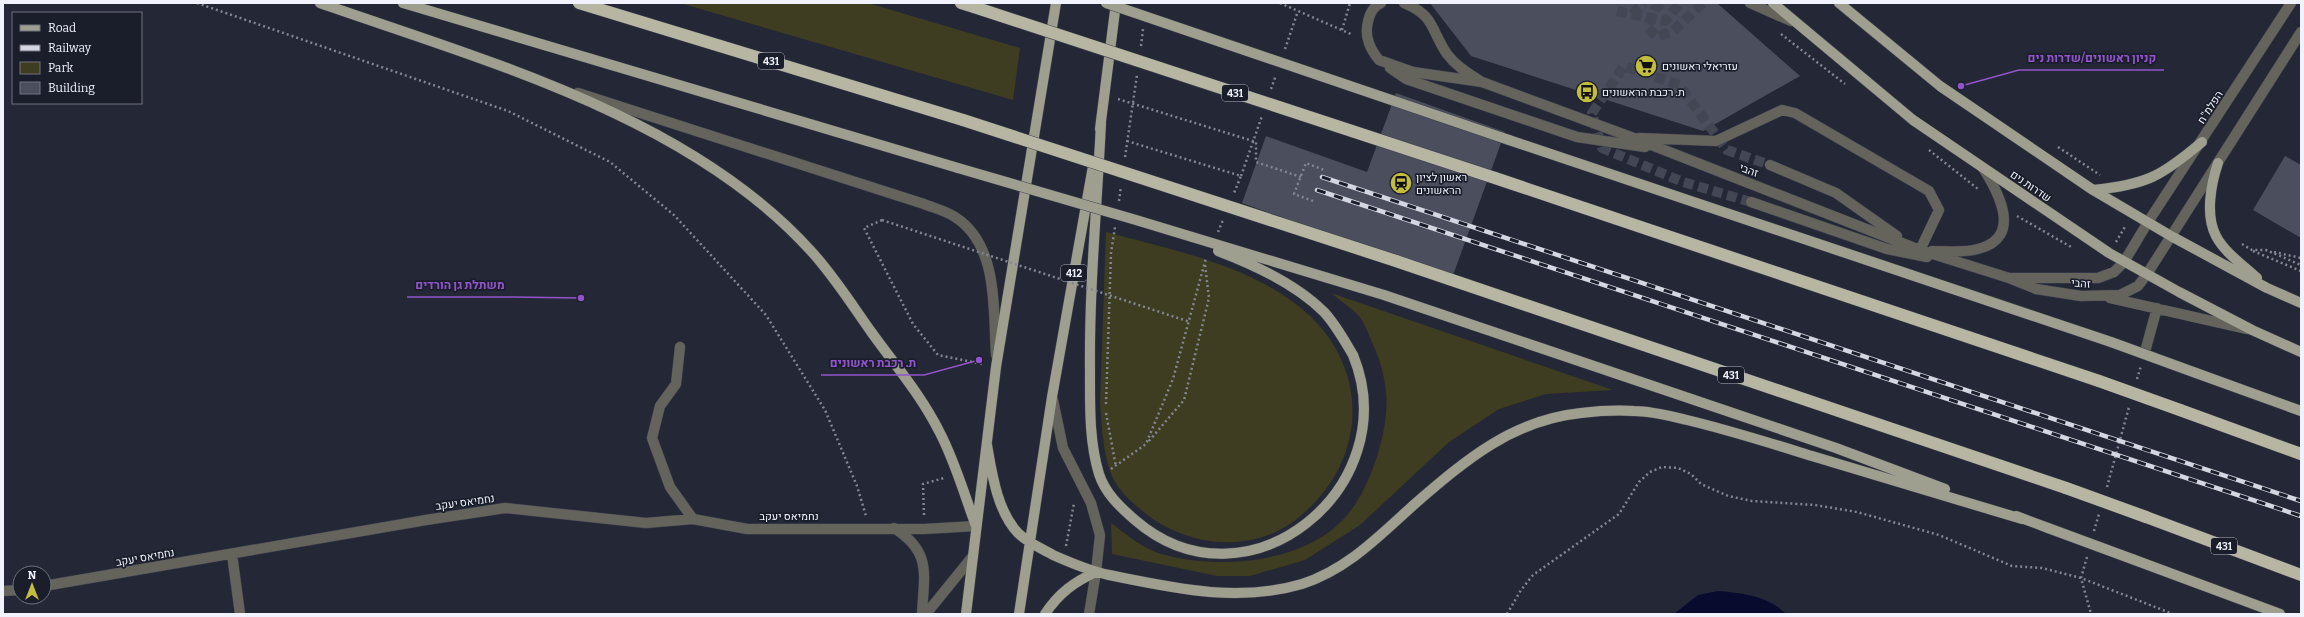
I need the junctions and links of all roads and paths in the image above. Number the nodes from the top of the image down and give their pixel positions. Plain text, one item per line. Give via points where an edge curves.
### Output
1 (197, 3) edge
2 (320, 3) edge
3 (403, 3) edge
4 (579, 3) edge
5 (961, 3) edge
6 (1056, 3) edge
7 (1106, 3) edge
8 (1116, 3) edge
9 (1280, 3) edge
10 (1350, 3) edge
11 (1381, 3) edge
12 (1404, 3) edge
13 (1750, 3) edge
14 (1773, 3) edge
15 (1839, 3) edge
16 (2290, 3) edge
17 (1144, 22) dead end
18 (1794, 22) junction
19 (1342, 30) junction
20 (2301, 32) edge
21 (1368, 42) junction
22 (1140, 51) dead end
23 (1379, 60) junction
24 (515, 72) junction
25 (1137, 73) dead end
26 (1482, 82) junction
27 (1104, 95) junction
28 (1133, 103) junction
29 (1101, 123) junction
30 (1631, 138) junction
31 (2202, 142) junction
32 (2056, 145) dead end
33 (1665, 151) junction
34 (1124, 163) dead end
35 (2218, 163) junction
36 (1770, 166) tunnel mouth
37 (1983, 168) junction
38 (1324, 170) dead end
39 (2102, 176) dead end
40 (1301, 177) junction
41 (1122, 178) dead end
42 (2093, 190) junction
43 (1313, 201) dead end
44 (1751, 202) tunnel mouth
45 (1118, 208) dead end
46 (2134, 214) junction
47 (1136, 220) junction
48 (2148, 222) junction
49 (1116, 223) dead end
50 (2171, 236) junction
51 (1908, 244) junction
52 (2252, 250) dead end
53 (2266, 250) dead end
54 (1922, 251) junction
55 (2109, 253) junction
56 (2301, 258) edge
57 (1947, 259) junction
58 (2124, 262) junction
59 (2301, 270) edge
60 (2147, 274) junction
61 (2009, 278) junction
62 (2267, 288) junction
63 (2104, 297) junction
64 (2301, 303) edge
65 (2157, 308) junction
66 (1190, 322) junction
67 (2252, 330) junction
68 (680, 347) dead end
69 (2146, 348) joint
70 (2301, 352) edge
71 (996, 366) junction
72 (1173, 379) dead end
73 (2135, 386) dead end
74 (1052, 397) junction
75 (2131, 401) dead end
76 (2301, 410) edge
77 (1146, 444) dead end
78 (987, 445) junction
79 (2301, 454) edge
80 (1116, 467) dead end
81 (958, 474) junction
82 (2105, 494) dead end
83 (2100, 509) dead end
84 (2022, 519) junction
85 (693, 520) junction
86 (976, 526) junction
87 (868, 528) junction
88 (894, 528) junction
89 (924, 529) junction
90 (2094, 532) dead end
91 (1030, 543) junction
92 (232, 554) junction
93 (2087, 555) dead end
94 (973, 556) junction
95 (1096, 572) junction
96 (2301, 575) edge
97 (2081, 578) junction
98 (52, 585) edge
99 (240, 614) edge
100 (922, 614) edge
101 (926, 614) edge
102 (966, 614) edge
103 (1019, 614) edge
104 (1046, 614) edge
105 (1089, 614) edge
106 (1507, 614) edge
107 (2091, 614) edge
108 (2173, 614) edge
109 (2280, 614) edge

1 - 87 path via 508,111 610,162 674,215 766,315 825,410 864,506
2 - 24 main road
3 - 47 main road, bridge
4 - 96 highway, 431, bridge via 963,120 1396,261 2066,488
5 - 79 highway, 431, bridge via 1495,178 2099,381
6 - 71 main road
7 - 76 main road, bridge via 2111,342
8 - 27 main road, 412
9 - 19 path
10 - 19 path
11 - 21 street via 1371,10 1367,30
12 - 26 street via 1426,15 1447,54 1460,68
13 - 18 street
14 - 18 main road, שדרות נים
15 - 42 main road via 1940,86
16 - 31 street, הפלמ"ח
17 - 22 path
18 - 37 main road, שדרות נים via 1913,120
19 - 21 path
20 - 35 street
21 - 23 street
23 - 26 street via 1413,72
23 - 33 street via 1406,79 1577,137
24 - 71 street via 924,204 954,216 970,229 991,273
24 - 81 main road via 643,126 720,171 765,207 811,251 911,384 939,430
25 - 28 path
26 - 30 street, זהבי
27 - 28 path
27 - 29 main road, 412
28 - 34 path
28 - 40 path via 1256,142 1256,162
29 - 47 main road, bridge via 1090,334 1091,429 1099,475 1116,503 1141,525 1164,540 1190,549 1217,554 1247,552 1267,546 1299,531 1328,505 1343,482 1356,454 1362,430 1364,391 1360,372 1338,329 1324,312 1286,283 1223,253
29 - 74 main road, 412
30 - 33 street, זהבי
30 - 54 street via 1716,140 1782,110 1795,113 1929,191 1939,210
31 - 42 main road via 2166,172 2150,180 2124,187
31 - 48 street, הפלמ"ח
32 - 39 path
33 - 51 street, זהבי
35 - 50 street
35 - 62 main road via 2211,195 2212,223 2216,236
36 - 51 street via 1836,192
37 - 54 street via 1998,193 2004,214 2004,229 1999,238 1979,249
37 - 55 main road, שדרות נים
38 - 40 path via 1306,163
40 - 43 path via 1294,194
41 - 45 path
42 - 46 main road
44 - 57 street via 1887,249
46 - 48 main road
46 - 55 path
47 - 84 main road, bridge via 1384,295 1836,448
48 - 50 main road
48 - 58 street, הפלמ"ח
49 - 80 path via 1111,253 1106,412
50 - 60 street, זהבי
50 - 62 main road
51 - 54 street, זהבי
52 - 59 path
53 - 56 path
54 - 57 street, זהבי
55 - 58 main road, שדרות נים
57 - 61 street, זהבי
58 - 60 main road, שדרות נים
58 - 61 street, זהבי via 2114,272 2098,278
60 - 63 street, זהבי via 2138,286 2130,291
60 - 67 main road, שדרות נים
61 - 63 street, זהבי via 2043,290
62 - 64 main road
63 - 65 street
65 - 67 street
65 - 69 street
66 - 71 path, bridge via 882,220 864,228 913,324 938,355
66 - 72 path
66 - 77 path via 1205,262 1209,298 1184,400
67 - 70 main road, שדרות נים
68 - 85 street via 676,384 660,406 652,438 670,487
69 - 73 path
71 - 78 main road
74 - 91 main road, 412
74 - 95 street via 1063,448 1097,519 1100,535
75 - 82 path
78 - 86 main road
78 - 91 main road via 999,496 1007,516 1017,533
81 - 86 main road
81 - 89 path via 923,484
83 - 90 path
84 - 95 main road via 1716,427 1636,411 1578,413 1518,428 1481,451 1356,556 1333,571 1304,583 1274,590 1213,593 1177,589
84 - 109 main road, bridge
85 - 87 street, נחמיאס יעקב via 747,529
85 - 92 street, נחמיאס יעקב via 646,522 505,508
86 - 89 street, נחמיאס יעקב
86 - 94 main road
87 - 88 street, נחמיאס יעקב
88 - 89 street, נחמיאס יעקב
88 - 100 street via 912,541 922,559
91 - 95 main road
91 - 103 main road, 412
92 - 98 street, נחמיאס יעקב
92 - 99 street
93 - 97 path
94 - 101 street
94 - 102 main road
95 - 104 main road via 1068,588
95 - 105 street
97 - 106 path via 2042,568 2012,566 1939,535 1858,512 1815,505 1752,501 1728,496 1701,484 1691,474 1678,468 1662,467 1650,472 1639,482 1619,514 1533,575
97 - 107 path
97 - 108 path

